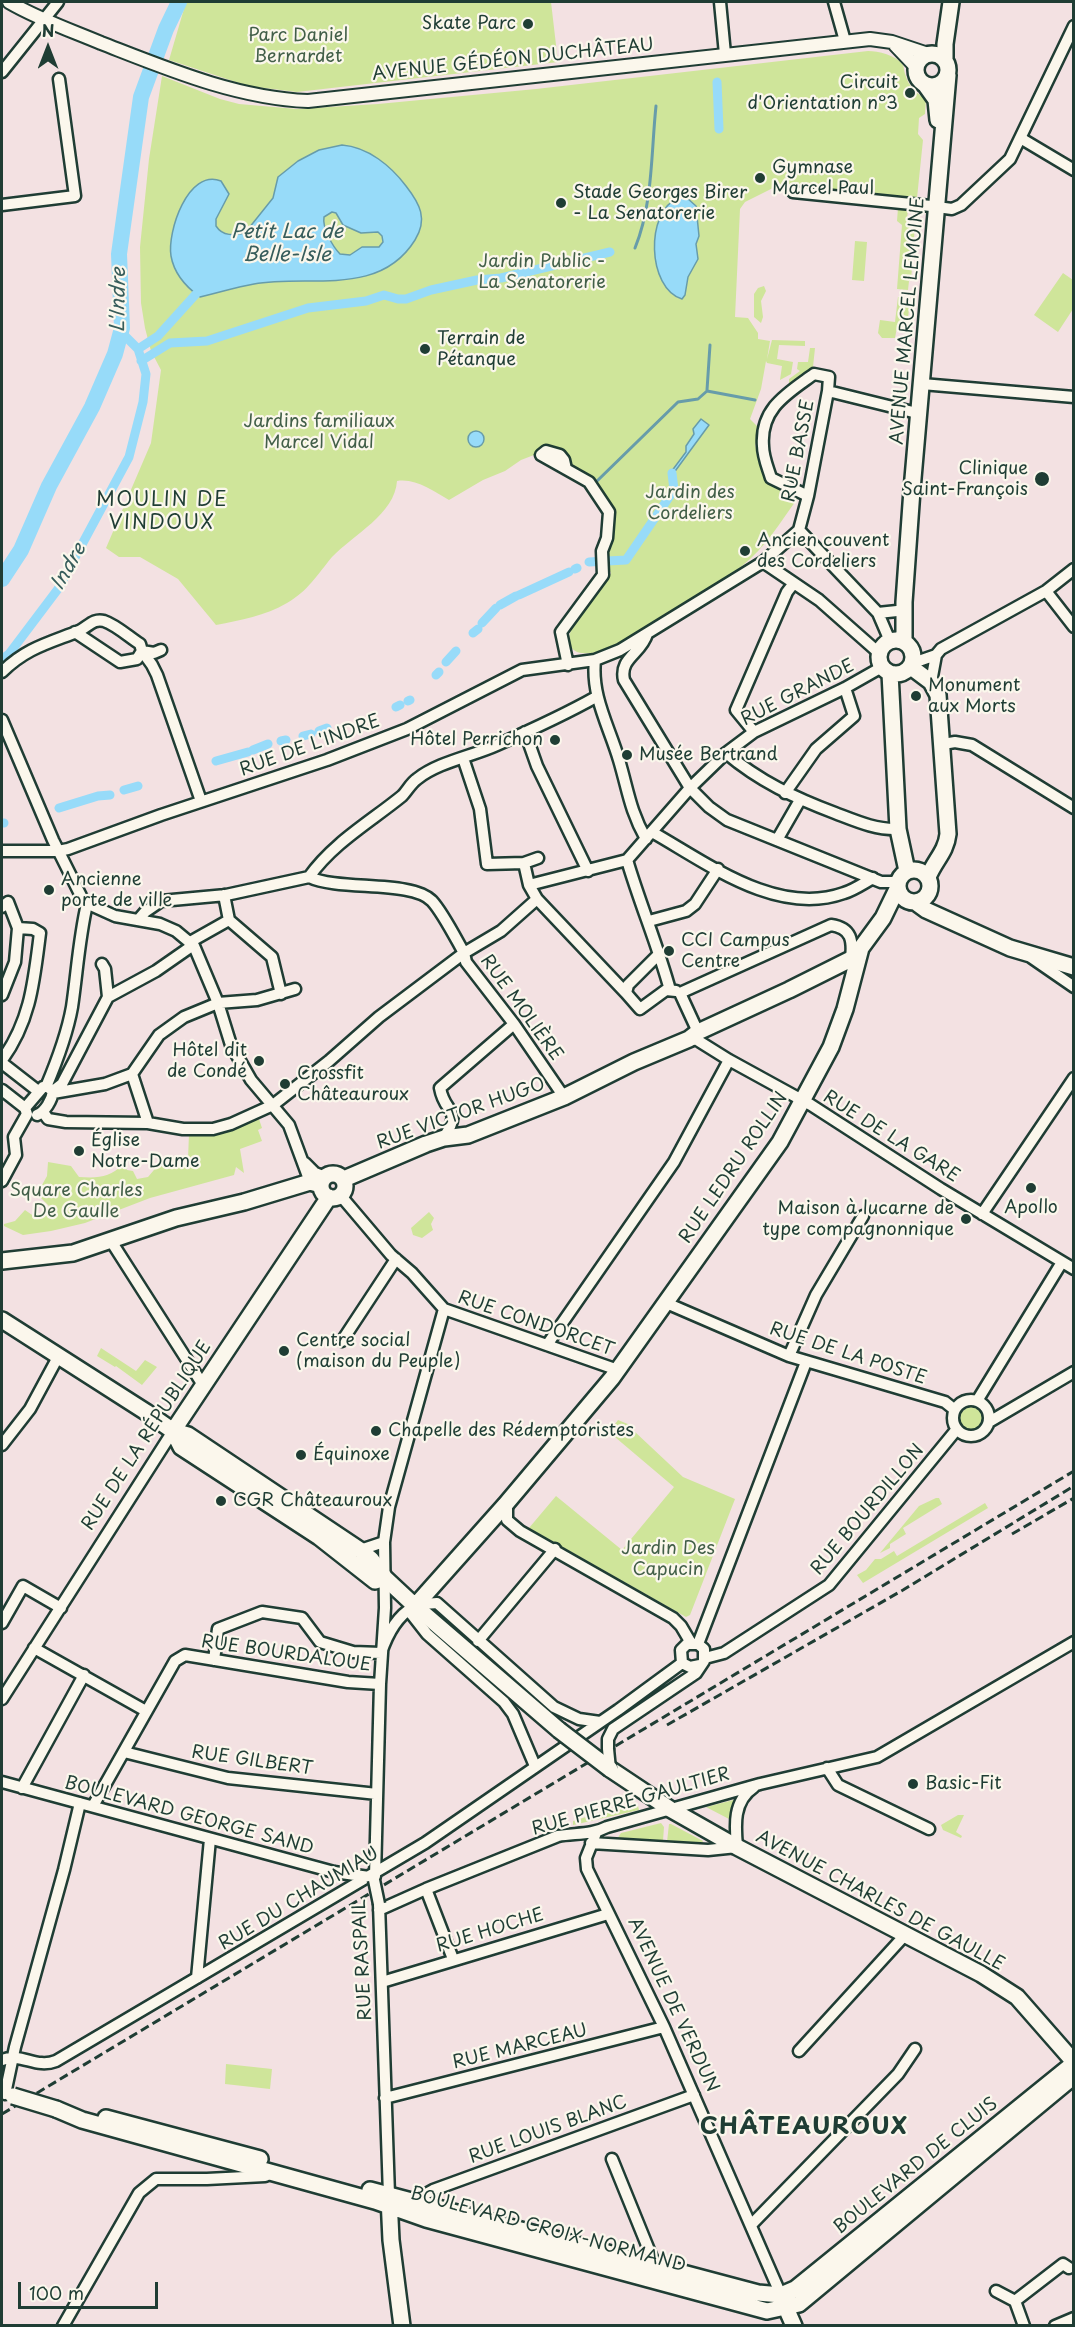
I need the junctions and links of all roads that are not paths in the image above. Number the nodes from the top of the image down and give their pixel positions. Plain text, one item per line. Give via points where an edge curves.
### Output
1 (9, 2) edge
2 (58, 2) edge
3 (720, 2) edge
4 (834, 2) edge
5 (950, 8) edge
6 (43, 20) junction
7 (1074, 26) edge
8 (845, 41) junction
9 (892, 42) junction
10 (725, 54) junction
11 (928, 54) junction
12 (945, 59) junction
13 (916, 67) junction
14 (2, 72) edge
15 (948, 75) junction
16 (59, 79) dead end
17 (926, 86) junction
18 (1022, 139) junction
19 (1074, 170) edge
20 (793, 192) dead end
21 (2, 205) edge
22 (934, 207) junction
23 (922, 384) junction
24 (828, 391) junction
25 (1074, 397) edge
26 (913, 412) junction
27 (912, 466) junction
28 (566, 470) dead end
29 (808, 496) junction
30 (909, 498) junction
31 (799, 530) junction
32 (763, 562) junction
33 (1074, 569) edge
34 (794, 583) junction
35 (1046, 591) junction
36 (897, 611) junction
37 (878, 614) junction
38 (1074, 627) edge
39 (75, 632) junction
40 (647, 634) junction
41 (896, 641) junction
42 (161, 650) dead end
43 (142, 651) junction
44 (936, 655) junction
45 (595, 660) junction
46 (884, 664) junction
47 (568, 665) junction
48 (912, 665) junction
49 (2, 672) edge
50 (931, 682) junction
51 (846, 688) junction
52 (596, 697) junction
53 (2, 720) edge
54 (525, 732) junction
55 (754, 732) junction
56 (943, 744) junction
57 (726, 753) junction
58 (463, 758) junction
59 (690, 788) junction
60 (785, 793) junction
61 (800, 800) junction
62 (201, 801) junction
63 (1074, 808) edge
64 (898, 829) junction
65 (649, 836) junction
66 (777, 840) junction
67 (2, 851) edge
68 (58, 851) junction
69 (538, 858) dead end
70 (627, 860) junction
71 (525, 863) junction
72 (718, 869) junction
73 (588, 871) junction
74 (309, 877) junction
75 (873, 878) junction
76 (929, 884) junction
77 (529, 885) junction
78 (905, 889) junction
79 (224, 895) junction
80 (537, 899) junction
81 (85, 903) junction
82 (5, 905) edge
83 (139, 919) junction
84 (229, 920) junction
85 (649, 921) junction
86 (953, 922) junction
87 (18, 928) junction
88 (190, 942) junction
89 (464, 953) junction
90 (660, 953) junction
91 (1024, 953) junction
92 (856, 954) junction
93 (102, 964) dead end
94 (1074, 965) edge
95 (1074, 987) edge
96 (672, 988) junction
97 (295, 989) dead end
98 (626, 993) junction
99 (280, 994) junction
100 (2, 995) edge
101 (108, 997) junction
102 (218, 1003) junction
103 (514, 1024) junction
104 (693, 1035) junction
105 (729, 1060) junction
106 (2, 1061) edge
107 (132, 1074) junction
108 (1074, 1078) edge
109 (2, 1090) edge
110 (48, 1091) junction
111 (564, 1097) junction
112 (803, 1101) junction
113 (273, 1105) junction
114 (26, 1111) junction
115 (43, 1112) junction
116 (148, 1124) junction
117 (444, 1138) junction
118 (304, 1163) junction
119 (2, 1178) edge
120 (322, 1187) junction
121 (982, 1214) junction
122 (863, 1216) dead end
123 (111, 1241) junction
124 (396, 1259) junction
125 (2, 1261) edge
126 (1062, 1262) junction
127 (1074, 1269) edge
128 (664, 1302) junction
129 (444, 1309) junction
130 (2, 1320) edge
131 (2, 1329) edge
132 (342, 1341) dead end
133 (547, 1346) junction
134 (789, 1356) junction
135 (58, 1357) junction
136 (806, 1362) junction
137 (1074, 1366) edge
138 (618, 1370) junction
139 (1074, 1372) edge
140 (203, 1384) junction
141 (977, 1401) junction
142 (987, 1409) junction
143 (955, 1410) junction
144 (989, 1422) junction
145 (957, 1429) junction
146 (173, 1431) junction
147 (2, 1445) edge
148 (505, 1505) junction
149 (384, 1542) junction
150 (555, 1549) junction
151 (360, 1550) junction
152 (380, 1579) junction
153 (61, 1608) junction
154 (412, 1608) junction
155 (2, 1623) edge
156 (478, 1641) junction
157 (1074, 1642) edge
158 (694, 1643) junction
159 (34, 1648) junction
160 (381, 1653) junction
161 (214, 1660) junction
162 (702, 1662) junction
163 (682, 1663) junction
164 (84, 1675) junction
165 (380, 1684) junction
166 (2, 1699) edge
167 (146, 1711) junction
168 (600, 1722) junction
169 (124, 1752) junction
170 (535, 1766) junction
171 (827, 1768) junction
172 (610, 1769) junction
173 (2, 1782) edge
174 (760, 1784) junction
175 (22, 1788) junction
176 (378, 1794) junction
177 (80, 1803) junction
178 (93, 1806) junction
179 (670, 1809) junction
180 (929, 1829) dead end
181 (594, 1838) junction
182 (210, 1839) junction
183 (737, 1847) junction
184 (373, 1877) junction
185 (426, 1889) junction
186 (379, 1907) junction
187 (608, 1914) junction
188 (905, 1935) junction
189 (453, 1959) junction
190 (197, 1978) junction
191 (382, 1982) junction
192 (664, 2027) junction
193 (915, 2049) dead end
194 (799, 2051) dead end
195 (13, 2056) junction
196 (2, 2060) edge
197 (1074, 2063) edge
198 (1074, 2076) edge
199 (6, 2095) edge
200 (694, 2095) junction
201 (385, 2098) junction
202 (612, 2159) dead end
203 (274, 2168) junction
204 (389, 2201) junction
205 (420, 2204) junction
206 (751, 2225) junction
207 (652, 2265) junction
208 (1069, 2268) dead end
209 (996, 2291) dead end
210 (1015, 2301) junction
211 (783, 2302) junction
212 (1074, 2318) edge
213 (63, 2325) edge
214 (402, 2325) edge
215 (794, 2325) edge
216 (1024, 2325) edge
217 (1055, 2325) edge

1 - 6 street, AVENUE GÉDÉON DUCHÂTEAU
2 - 6 street
3 - 10 street
4 - 8 street
5 - 11 main road
5 - 12 main road
6 - 10 street, AVENUE GÉDÉON DUCHÂTEAU via 255,96 308,101
6 - 14 street
7 - 18 street
8 - 9 street, AVENUE GÉDÉON DUCHÂTEAU
8 - 10 street, AVENUE GÉDÉON DUCHÂTEAU
9 - 11 street, AVENUE GÉDÉON DUCHÂTEAU
9 - 13 street
11 - 12 main road
11 - 13 main road
12 - 15 main road
13 - 17 main road via 919,80
15 - 17 main road via 942,84
15 - 22 main road, AVENUE MARCEL LEMOINE
16 - 21 street via 75,196
17 - 22 main road, AVENUE MARCEL LEMOINE via 939,110
18 - 19 street
18 - 22 street via 1011,159 961,205 952,209
20 - 22 street
22 - 23 main road, AVENUE MARCEL LEMOINE
22 - 26 main road, AVENUE MARCEL LEMOINE
23 - 25 street
23 - 27 main road, AVENUE MARCEL LEMOINE
24 - 26 street
24 - 29 street, RUE BASSE
24 - 29 street, RUE BASSE via 829,377 814,374 779,399 766,424 762,446 771,478
26 - 27 main road, AVENUE MARCEL LEMOINE
27 - 30 main road, AVENUE MARCEL LEMOINE
28 - 47 street via 589,482 609,512 603,575 561,632
29 - 31 street, RUE BASSE
30 - 36 main road, AVENUE MARCEL LEMOINE
30 - 41 main road, AVENUE MARCEL LEMOINE via 904,602
31 - 32 street, RUE DE L'INDRE
31 - 37 street
32 - 34 street
32 - 40 street, RUE DE L'INDRE
33 - 35 street
34 - 46 street via 819,600
34 - 55 street via 736,710
35 - 38 street
35 - 44 street
36 - 37 street
36 - 41 main road, AVENUE MARCEL LEMOINE
37 - 41 street
39 - 43 street via 120,662 137,659
39 - 43 street via 92,621 104,621 140,644
39 - 49 street via 36,646
40 - 45 street, RUE DE L'INDRE
40 - 59 street via 644,645 626,661 624,680
41 - 46 main road via 883,646
41 - 48 main road via 913,653
42 - 43 street
43 - 62 street via 157,675
44 - 48 street
44 - 50 street
45 - 47 street, RUE DE L'INDRE
45 - 52 street
46 - 48 main road via 904,673
46 - 51 street, RUE GRANDE
46 - 64 main road
47 - 62 street, RUE DE L'INDRE via 522,670 407,729
48 - 50 main road
50 - 56 main road via 938,695
51 - 55 street, RUE GRANDE
51 - 60 street via 854,716 816,749
52 - 54 street
52 - 65 street via 619,759 633,816
53 - 68 street
54 - 58 street
54 - 73 street via 537,766
55 - 57 street, RUE GRANDE
56 - 63 street via 972,745
56 - 76 main road via 948,834 946,848 932,867
57 - 59 street, RUE GRANDE
57 - 60 street
58 - 71 street via 480,809 487,864
58 - 74 street via 417,778 403,795 358,828
59 - 65 street, RUE GRANDE
59 - 66 street via 727,820
60 - 61 street
61 - 64 street via 866,825
61 - 66 street
62 - 68 street, RUE DE L'INDRE
64 - 78 main road
65 - 70 street, RUE GRANDE
65 - 72 street
66 - 75 street
67 - 68 street, RUE DE L'INDRE
68 - 81 street
69 - 71 street
70 - 73 street
70 - 85 street
71 - 77 street
72 - 75 street via 753,886 793,898 844,894
72 - 85 street via 686,911
73 - 77 street
74 - 79 street
74 - 89 street, RUE MOLIÈRE via 326,884 410,890 433,904
75 - 78 street
76 - 78 main road via 924,899
76 - 78 main road via 921,871
76 - 86 main road
77 - 80 street
78 - 86 main road via 926,910
78 - 92 main road
79 - 83 street via 161,901
79 - 84 street
80 - 89 street via 501,931
80 - 98 street
81 - 83 street via 115,916
81 - 110 street via 72,1008
82 - 87 street
83 - 88 street via 176,931
84 - 88 street
84 - 99 street via 272,957
85 - 90 street
86 - 91 main road
87 - 100 street via 15,962
87 - 106 street via 40,933 27,1014
88 - 101 street via 189,948 156,971
88 - 102 street
89 - 103 street, RUE MOLIÈRE via 466,962
89 - 113 street
90 - 96 street
90 - 98 street via 628,985
91 - 94 main road
91 - 95 street
92 - 96 street via 851,937 842,927 831,925
92 - 104 main road, RUE VICTOR HUGO
92 - 112 main road, RUE LEDRU ROLLIN via 846,1009
93 - 101 street
96 - 98 street via 640,1009
96 - 104 street
97 - 99 street
99 - 102 street
101 - 110 street via 62,1084
102 - 107 street via 184,1017 159,1035
102 - 113 street via 231,1045 251,1080
103 - 111 street, RUE MOLIÈRE
103 - 117 street via 440,1088 441,1097 453,1111 453,1121
104 - 105 street, RUE DE LA GARE
104 - 111 main road, RUE VICTOR HUGO
105 - 112 street, RUE DE LA GARE
105 - 133 street via 681,1151
106 - 110 street
107 - 110 street via 105,1084
107 - 116 street
108 - 121 street
109 - 114 street
110 - 114 street
110 - 115 street
111 - 117 main road, RUE VICTOR HUGO via 468,1135
112 - 121 street, RUE DE LA GARE
112 - 128 main road, RUE LEDRU ROLLIN via 780,1142
113 - 116 street via 213,1129
113 - 118 street via 289,1125
114 - 115 street via 35,1115
114 - 119 street via 14,1137 16,1155
115 - 116 street via 48,1119 66,1122
117 - 120 main road, RUE VICTOR HUGO via 344,1179 335,1173
118 - 120 street
118 - 120 street
120 - 123 main road via 176,1218
120 - 124 street
120 - 140 main road, RUE DE LA RÉPUBLIQUE
121 - 126 street, RUE DE LA GARE
122 - 134 street via 816,1295
123 - 125 main road via 73,1253
123 - 140 street
124 - 129 street
124 - 132 street
126 - 127 street, RUE DE LA GARE
126 - 141 street
128 - 134 street, RUE DE LA POSTE
128 - 138 main road, RUE LEDRU ROLLIN
129 - 133 street, RUE CONDORCET
129 - 149 street, RUE RASPAIL via 389,1507
130 - 135 main road
131 - 135 main road
133 - 138 street, RUE CONDORCET
134 - 136 street, RUE DE LA POSTE
135 - 146 main road
135 - 147 street via 30,1409
136 - 143 street, RUE DE LA POSTE via 945,1402
136 - 158 street
137 - 142 street via 1010,1403
138 - 148 main road, RUE LEDRU ROLLIN
139 - 144 street
140 - 146 main road, RUE DE LA RÉPUBLIQUE
141 - 142 street
141 - 143 street via 964,1401
142 - 144 street
143 - 145 street via 953,1420
144 - 145 street via 976,1435 966,1435
145 - 162 street, RUE BOURDILLON via 829,1586 724,1653
146 - 151 main road via 188,1435
146 - 152 main road via 181,1447
146 - 153 street, RUE DE LA RÉPUBLIQUE
148 - 150 street via 507,1520
148 - 154 main road, RUE LEDRU ROLLIN
149 - 151 street
149 - 152 street, RUE RASPAIL
150 - 156 street
150 - 158 street via 673,1618
151 - 152 main road via 371,1559
152 - 154 main road
152 - 160 street, RUE RASPAIL
153 - 155 street via 23,1586
153 - 159 street, RUE DE LA RÉPUBLIQUE
154 - 156 street via 437,1603
154 - 160 street, RUE RASPAIL via 394,1625
154 - 170 street via 428,1634 504,1702
154 - 172 main road, AVENUE CHARLES DE GAULLE, bridge
156 - 168 street via 554,1707 579,1719
157 - 171 street, RUE PIERRE GAULTIER via 877,1757
158 - 162 street via 704,1649
158 - 163 street via 681,1650
159 - 164 street
159 - 166 street, RUE DE LA RÉPUBLIQUE
160 - 161 street via 353,1652 320,1642 302,1618 262,1612 218,1629
160 - 165 street, RUE RASPAIL
161 - 165 street, RUE BOURDALOUE
161 - 167 street, RUE BOURDALOUE via 185,1655 175,1661
162 - 163 street via 690,1668
162 - 172 street, RUE BOURDILLON, bridge via 690,1678 613,1729 608,1739
163 - 168 street
164 - 167 street
164 - 175 street
165 - 176 street, RUE RASPAIL
167 - 169 street, RUE BOURDALOUE
168 - 170 street, RUE DU CHAUMIAU
169 - 176 street, RUE GILBERT via 228,1778
169 - 178 street, RUE BOURDALOUE
170 - 184 street, RUE DU CHAUMIAU
171 - 174 street, RUE PIERRE GAULTIER
171 - 180 street via 838,1785
172 - 179 main road, AVENUE CHARLES DE GAULLE
173 - 175 street, BOULEVARD GEORGE SAND
174 - 179 street, RUE PIERRE GAULTIER
174 - 183 street, RUE PIERRE GAULTIER via 749,1791 739,1806 735,1821
175 - 177 street, BOULEVARD GEORGE SAND
176 - 184 street, RUE RASPAIL
177 - 178 street, BOULEVARD GEORGE SAND
177 - 195 street
178 - 182 street, BOULEVARD GEORGE SAND
179 - 181 street, RUE PIERRE GAULTIER via 607,1827
179 - 183 main road, AVENUE CHARLES DE GAULLE
181 - 183 street, RUE PIERRE GAULTIER via 708,1850
181 - 185 street, RUE PIERRE GAULTIER via 575,1833 558,1836
181 - 187 street, AVENUE DE VERDUN via 586,1858 587,1869
182 - 184 street, BOULEVARD GEORGE SAND via 341,1874
182 - 190 street
183 - 188 main road, AVENUE CHARLES DE GAULLE
184 - 186 street, RUE RASPAIL, bridge
184 - 190 street, RUE DU CHAUMIAU
185 - 186 street, RUE PIERRE GAULTIER
185 - 189 street
186 - 191 street, RUE RASPAIL
187 - 189 street, RUE HOCHE
187 - 192 street, AVENUE DE VERDUN
188 - 194 street
188 - 197 main road, AVENUE CHARLES DE GAULLE via 1017,1997
189 - 191 street, RUE HOCHE
190 - 195 street, RUE DU CHAUMIAU via 56,2061 40,2064
191 - 201 street, RUE RASPAIL
192 - 200 street, AVENUE DE VERDUN
192 - 201 street, RUE MARCEAU
193 - 206 street via 898,2074
195 - 196 street
195 - 199 street
197 - 211 main road, BOULEVARD DE CLUIS
198 - 211 main road, BOULEVARD DE CLUIS via 799,2304
199 - 203 main road, bridge via 82,2120
200 - 205 street, RUE LOUIS BLANC via 433,2190 424,2195
200 - 206 street, AVENUE DE VERDUN
201 - 204 street, RUE RASPAIL
202 - 207 street
203 - 204 main road
203 - 213 street via 265,2176 156,2179 139,2193
204 - 205 main road, BOULEVARD CROIX-NORMAND
204 - 211 main road, BOULEVARD CROIX-NORMAND via 426,2219 767,2311
204 - 214 main road
205 - 207 main road, BOULEVARD CROIX-NORMAND
206 - 211 street, AVENUE DE VERDUN
207 - 211 main road, BOULEVARD CROIX-NORMAND
208 - 210 street via 1063,2264
209 - 210 street
210 - 216 street
211 - 215 main road, AVENUE DE VERDUN
212 - 217 street

